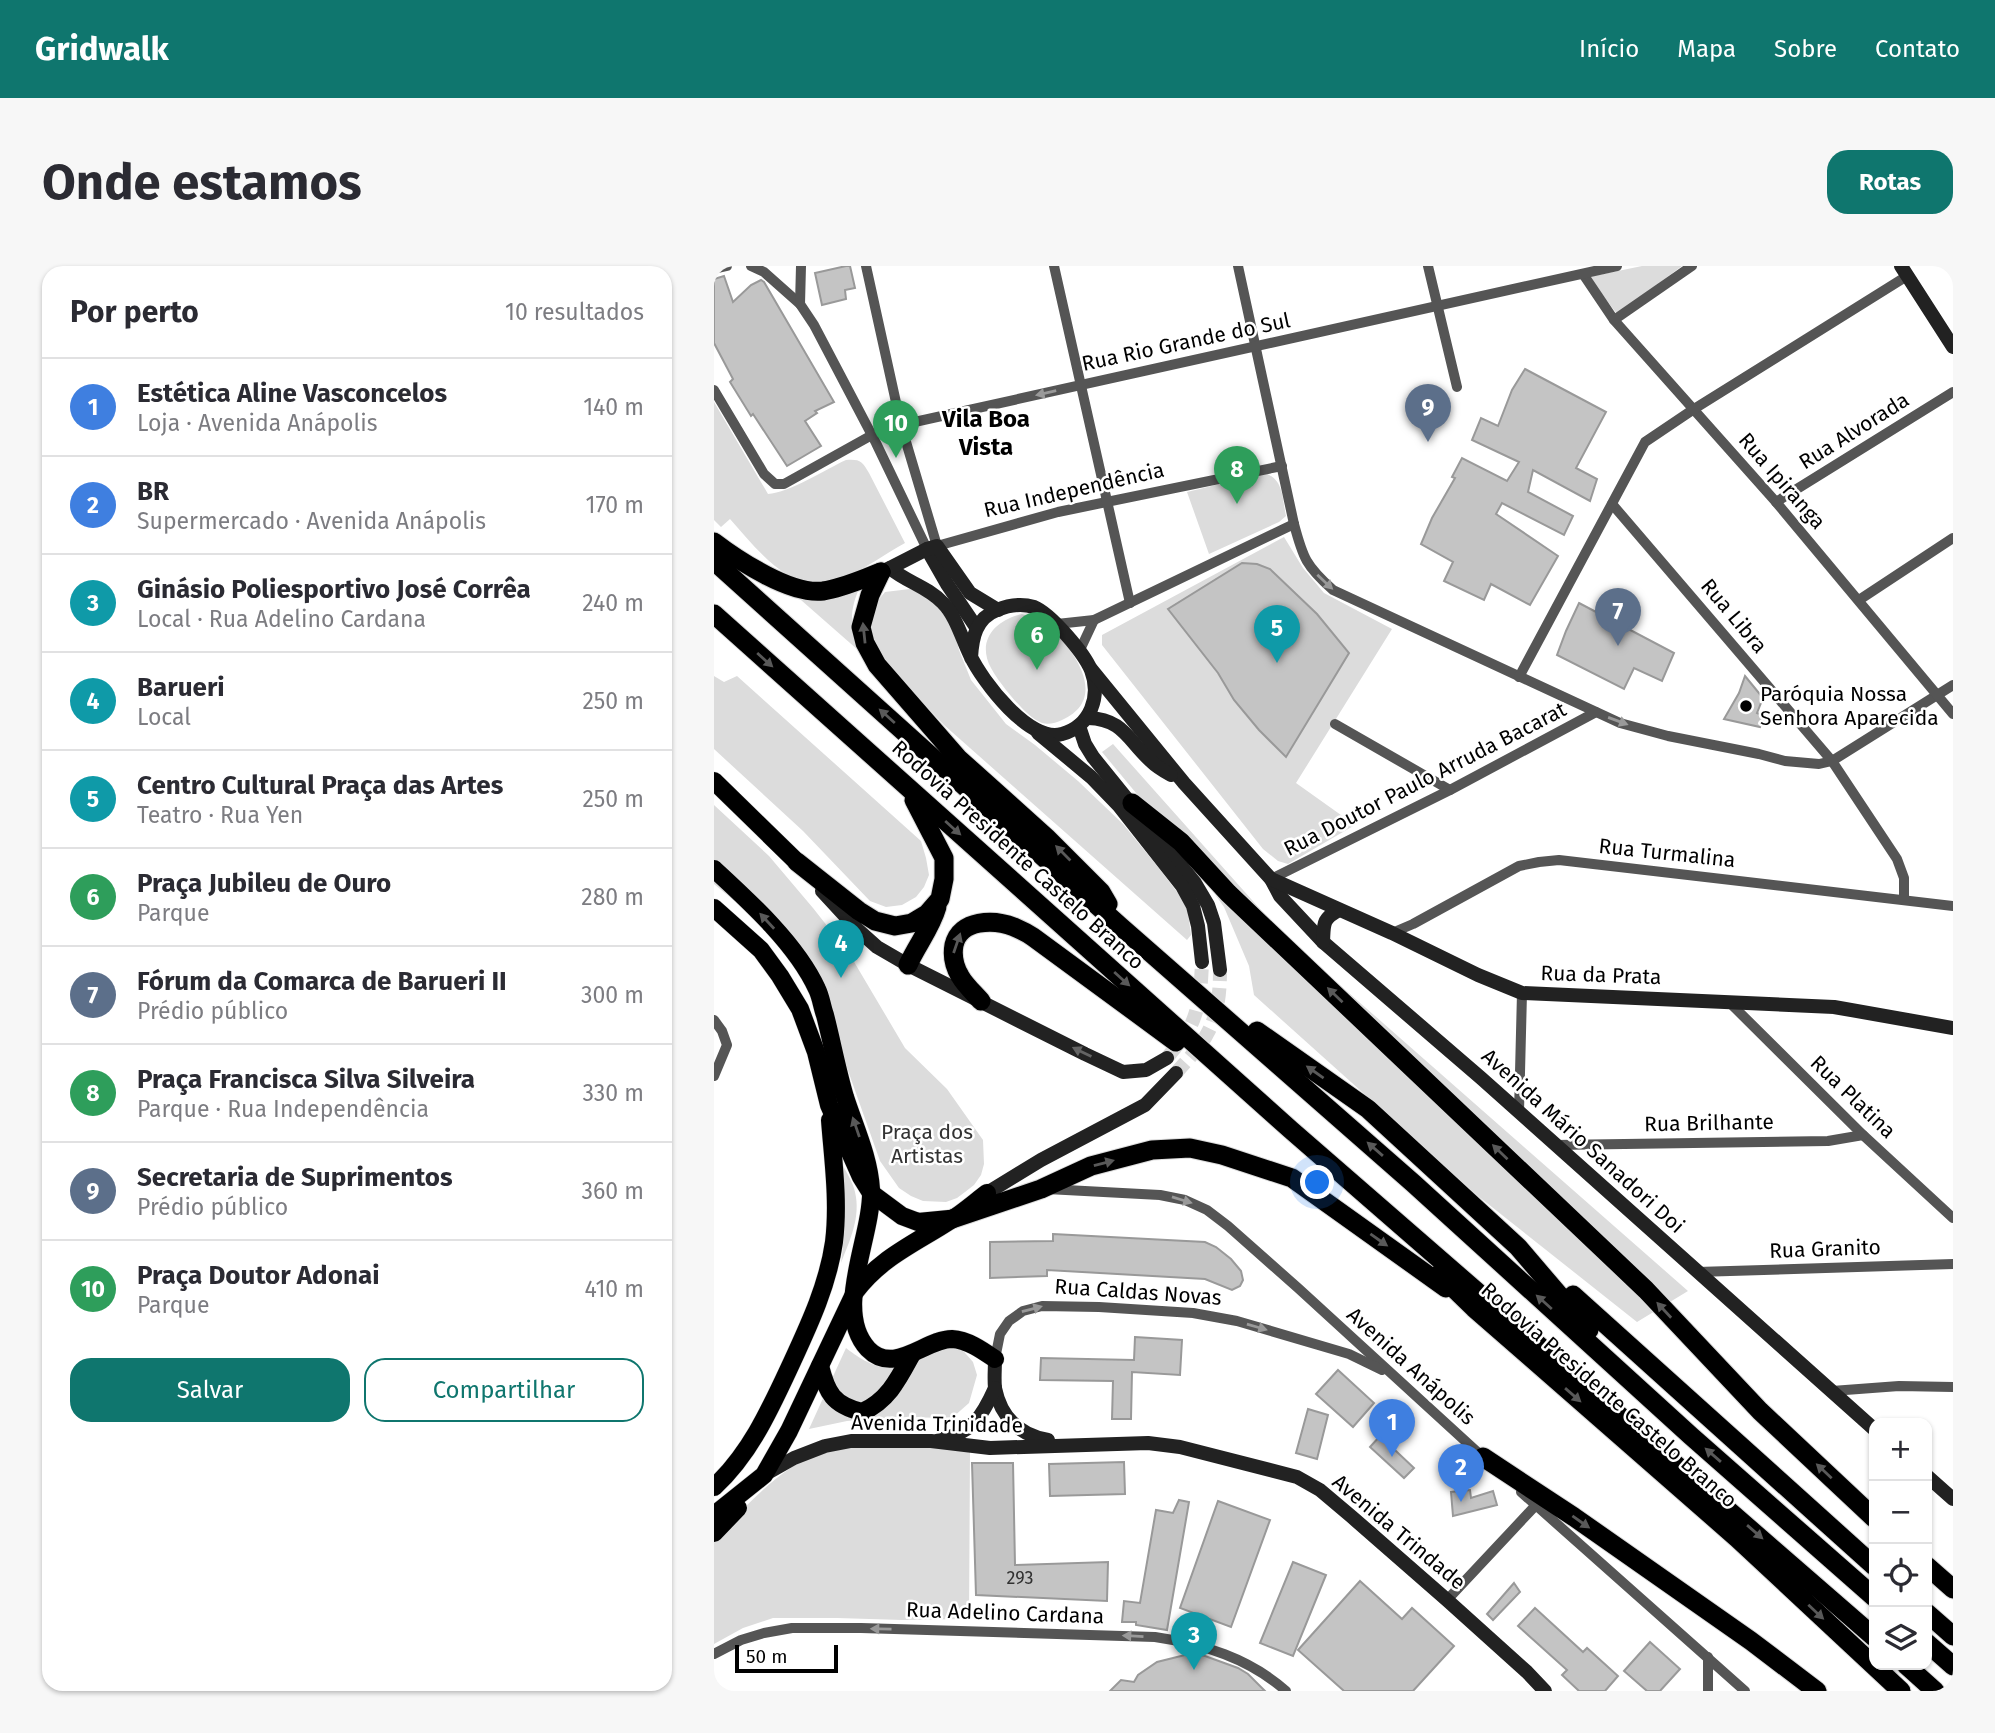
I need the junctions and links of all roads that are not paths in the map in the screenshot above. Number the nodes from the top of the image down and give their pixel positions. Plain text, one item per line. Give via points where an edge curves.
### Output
1 (727, 266) edge
2 (751, 266) edge
3 (801, 266) edge
4 (866, 266) edge
5 (1054, 266) edge
6 (1238, 266) edge
7 (1428, 266) edge
8 (1554, 266) edge
9 (1616, 266) edge
10 (1692, 266) edge
11 (714, 269) edge
12 (1904, 271) edge
13 (1583, 274) junction
14 (1557, 279) junction
15 (800, 304) junction
16 (1438, 305) junction
17 (1614, 320) junction
18 (1256, 346) junction
19 (1953, 346) edge
20 (1080, 385) junction
21 (1457, 387) dead end
22 (714, 390) edge
23 (1953, 392) edge
24 (1694, 409) junction
25 (901, 425) junction
26 (872, 435) junction
27 (1282, 466) junction
28 (1776, 502) junction
29 (1106, 503) junction
30 (1612, 503) junction
31 (1294, 524) junction
32 (1953, 538) edge
33 (714, 542) edge
34 (932, 547) junction
35 (714, 561) edge
36 (886, 570) junction
37 (1859, 600) junction
38 (1130, 603) junction
39 (998, 610) junction
40 (714, 614) edge
41 (1094, 620) junction
42 (1057, 624) junction
43 (976, 627) junction
44 (1079, 652) junction
45 (971, 658) junction
46 (1091, 669) junction
47 (1519, 677) junction
48 (1953, 685) edge
49 (1938, 694) junction
50 (1596, 712) junction
51 (1953, 714) edge
52 (1083, 722) junction
53 (1335, 724) dead end
54 (1034, 730) junction
55 (1832, 761) junction
56 (714, 781) edge
57 (1184, 783) junction
58 (907, 787) junction
59 (1450, 790) junction
60 (1132, 803) junction
61 (797, 863) junction
62 (714, 869) edge
63 (1271, 879) junction
64 (1904, 899) junction
65 (940, 900) junction
66 (1953, 906) edge
67 (714, 908) edge
68 (1339, 910) junction
69 (1119, 926) junction
70 (1392, 933) junction
71 (1323, 942) junction
72 (1202, 962) tunnel mouth
73 (908, 965) junction
74 (1220, 971) tunnel mouth
75 (1177, 976) junction
76 (1522, 993) junction
77 (981, 1001) junction
78 (1728, 1001) junction
79 (714, 1020) edge
80 (1953, 1028) edge
81 (1167, 1058) tunnel mouth
82 (1176, 1073) tunnel mouth
83 (714, 1076) edge
84 (829, 1105) junction
85 (1519, 1112) junction
86 (1291, 1130) junction
87 (1863, 1135) junction
88 (1555, 1144) junction
89 (1041, 1189) junction
90 (871, 1193) junction
91 (987, 1193) joint
92 (1953, 1218) edge
93 (953, 1219) junction
94 (1518, 1247) junction
95 (1953, 1264) edge
96 (1697, 1272) junction
97 (855, 1292) junction
98 (1474, 1308) junction
99 (912, 1354) junction
100 (995, 1359) junction
101 (820, 1366) junction
102 (1563, 1366) junction
103 (1393, 1376) junction
104 (1953, 1387) edge
105 (995, 1388) junction
106 (1832, 1391) junction
107 (1642, 1392) junction
108 (1869, 1424) edge
109 (931, 1441) junction
110 (1074, 1444) junction
111 (1483, 1457) junction
112 (764, 1475) junction
113 (1932, 1480) edge
114 (714, 1487) edge
115 (1953, 1499) edge
116 (1536, 1505) junction
117 (1869, 1513) edge
118 (714, 1516) edge
119 (714, 1533) edge
120 (1869, 1562) edge
121 (1932, 1570) edge
122 (1953, 1589) edge
123 (1869, 1593) edge
124 (1447, 1600) junction
125 (1932, 1617) edge
126 (1869, 1633) edge
127 (1953, 1636) edge
128 (1932, 1647) edge
129 (714, 1654) edge
130 (1708, 1657) junction
131 (1953, 1666) edge
132 (1912, 1670) edge
133 (1286, 1691) edge
134 (1545, 1691) edge
135 (1708, 1691) edge
136 (1745, 1691) edge
137 (1817, 1691) edge
138 (1901, 1691) edge
139 (1935, 1691) edge

1 - 11 street
2 - 15 street
3 - 15 street
4 - 25 street
5 - 20 street
6 - 18 street
7 - 16 street
8 - 14 street
9 - 13 street, Rua Rio Grande do Sul
10 - 17 street
12 - 19 main road
12 - 24 street
13 - 14 street, Rua Rio Grande do Sul
13 - 17 street, Rua Ipiranga
14 - 16 street, Rua Rio Grande do Sul
15 - 26 street
16 - 18 street, Rua Rio Grande do Sul
16 - 21 street
17 - 24 street, Rua Ipiranga
18 - 20 street, Rua Rio Grande do Sul
18 - 27 street
20 -> 25 street, Rua Rio Grande do Sul
20 - 29 street
22 - 26 street, Rua Rio Grande do Sul via 764,474 775,484 796,479
23 - 28 street, Rua Alvorada
24 - 28 street, Rua Ipiranga
24 - 30 street via 1645,442
25 - 26 street, Rua Rio Grande do Sul
25 - 34 street
26 - 34 street
27 - 29 street, Rua Independência
27 - 31 street
28 - 37 street, Rua Ipiranga
29 - 34 street, Rua Independência
29 - 38 street
30 - 47 street
30 - 55 street, Rua Libra
31 - 38 street
31 -> 47 street via 1310,568 1333,590
32 - 37 street
33 - 36 highway via 761,573 800,589 821,591
34 - 36 main road, Rua Independência
34 - 39 main road via 970,593
34 - 43 main road via 947,584
69 -> 35 highway, Rodovia Presidente Castelo Branco
36 - 45 main road via 915,582 946,605
69 -> 36 highway via 1101,892 958,758 877,665 861,627 870,595
37 - 49 street, Rua Ipiranga
38 - 41 street
39 - 42 main road via 1016,604 1033,607
39 - 43 main road
40 -> 58 highway, Rodovia Presidente Castelo Branco
41 - 42 street
41 - 44 street
42 - 44 main road
43 - 45 main road
44 - 46 main road
45 - 54 main road via 1011,712
46 - 52 main road via 1095,694
46 - 57 main road
47 - 50 street
48 - 49 street
49 - 51 street, Rua Ipiranga
49 - 55 street
50 -> 55 street via 1668,736 1785,761
50 - 59 street, Rua Doutor Paulo Arruda Bacarat
52 - 54 main road via 1060,735
52 - 57 main road via 1103,718 1113,723 1153,763
52 - 60 main road via 1093,757
53 - 59 street
54 - 72 main road via 1110,796 1182,886 1196,916
55 - 64 street, Rua Libra via 1897,859 1904,878
56 - 61 main road
57 - 63 main road, Avenida Mário Sanadori Doi
58 - 65 highway via 944,858
58 -> 86 highway, Rodovia Presidente Castelo Branco
59 - 63 street, Rua Doutor Paulo Arruda Bacarat
60 - 74 main road via 1208,905
117 -> 60 highway via 1760,1411 1646,1290 1228,893 1181,842
61 - 65 highway via 875,921 895,926 912,923
61 - 73 main road via 858,930
90 -> 62 main road via 869,1167 817,990 772,926
63 - 68 main road, Rua da Prata
63 - 71 main road, Avenida Mário Sanadori Doi via 1280,896
64 - 66 street, Rua Turmalina
64 - 70 street, Rua Turmalina via 1559,860 1519,866
65 - 73 highway
67 - 84 main road via 761,950 800,1009
68 - 70 main road, Rua da Prata
68 - 71 main road via 1325,920
69 - 75 highway, Rodovia Presidente Castelo Branco
70 - 76 main road, Rua da Prata
71 - 85 main road, Avenida Mário Sanadori Doi
73 - 77 main road
94 -> 75 highway, Rodovia Presidente Castelo Branco via 1368,1109
107 -> 75 highway, Rodovia Presidente Castelo Branco via 1413,1182
76 - 78 main road, Rua da Prata
76 - 85 street
81 -> 77 main road via 1146,1070 1124,1072
77 -> 86 highway via 961,978 953,959 956,939 961,931 981,923 1013,926
78 - 80 main road, Rua da Prata via 1834,1007
78 - 87 street, Rua Platina
79 - 83 street via 727,1045
82 - 91 main road via 1145,1105
84 - 90 main road
84 - 114 main road via 836,1199 828,1272 763,1424
85 - 88 main road, Avenida Mário Sanadori Doi
86 - 98 highway, Rodovia Presidente Castelo Branco
86 - 102 highway, Rodovia Presidente Castelo Branco
87 - 88 street, Rua Brilhante via 1828,1141
87 - 92 street, Rua Platina
88 - 96 main road, Avenida Mário Sanadori Doi
89 - 93 highway
89 -> 98 highway via 1091,1166 1152,1150 1190,1148 1222,1155 1292,1178
89 -> 103 street, Avenida Anápolis via 1160,1195 1207,1210
90 - 93 main road via 918,1222
90 - 97 main road
91 - 93 main road
93 - 97 main road via 881,1263
94 - 107 highway, Rodovia Presidente Castelo Branco
94 - 120 highway, Rodovia Presidente Castelo Branco
95 - 96 street, Rua Granito
96 - 106 main road, Avenida Mário Sanadori Doi
97 - 99 main road via 853,1318 868,1348 879,1357
97 - 101 main road
98 - 102 highway
98 -> 138 highway, Rodovia Presidente Castelo Branco via 1737,1538
99 - 100 main road via 956,1339
99 - 101 main road via 887,1395 862,1412 831,1396
100 -> 103 street, Rua Caldas Novas via 1000,1334 1023,1311 1042,1306 1099,1307 1193,1313 1237,1321 1349,1354
100 - 105 main road, Rua Caldas Novas
101 - 112 main road
102 -> 126 highway, Rodovia Presidente Castelo Branco
103 - 111 street, Avenida Anápolis
104 - 106 street
105 - 109 main road via 977,1421 966,1430
105 - 110 main road, Rua Caldas Novas via 1012,1424 1021,1431
106 - 108 main road, Avenida Mário Sanadori Doi
123 -> 107 highway, Rodovia Presidente Castelo Branco
109 - 110 main road, Avenida Trinidade via 990,1448
109 - 112 main road, Avenida Trinidade via 851,1441 825,1446
110 - 124 main road, Avenida Trindade via 1180,1447 1297,1477 1320,1490
111 - 116 street, Avenida Anápolis
111 -> 137 highway
112 - 118 main road
112 - 119 main road
113 - 115 main road
116 - 124 street
116 - 130 street, Avenida Anápolis
121 - 122 highway
124 - 134 main road, Avenida Trindade
125 - 127 highway
128 - 131 highway
133 -> 129 street, Rua Adelino Cardana via 1221,1652 1154,1637 792,1628 741,1640
130 - 135 street
130 - 136 street, Avenida Anápolis
132 - 139 highway

